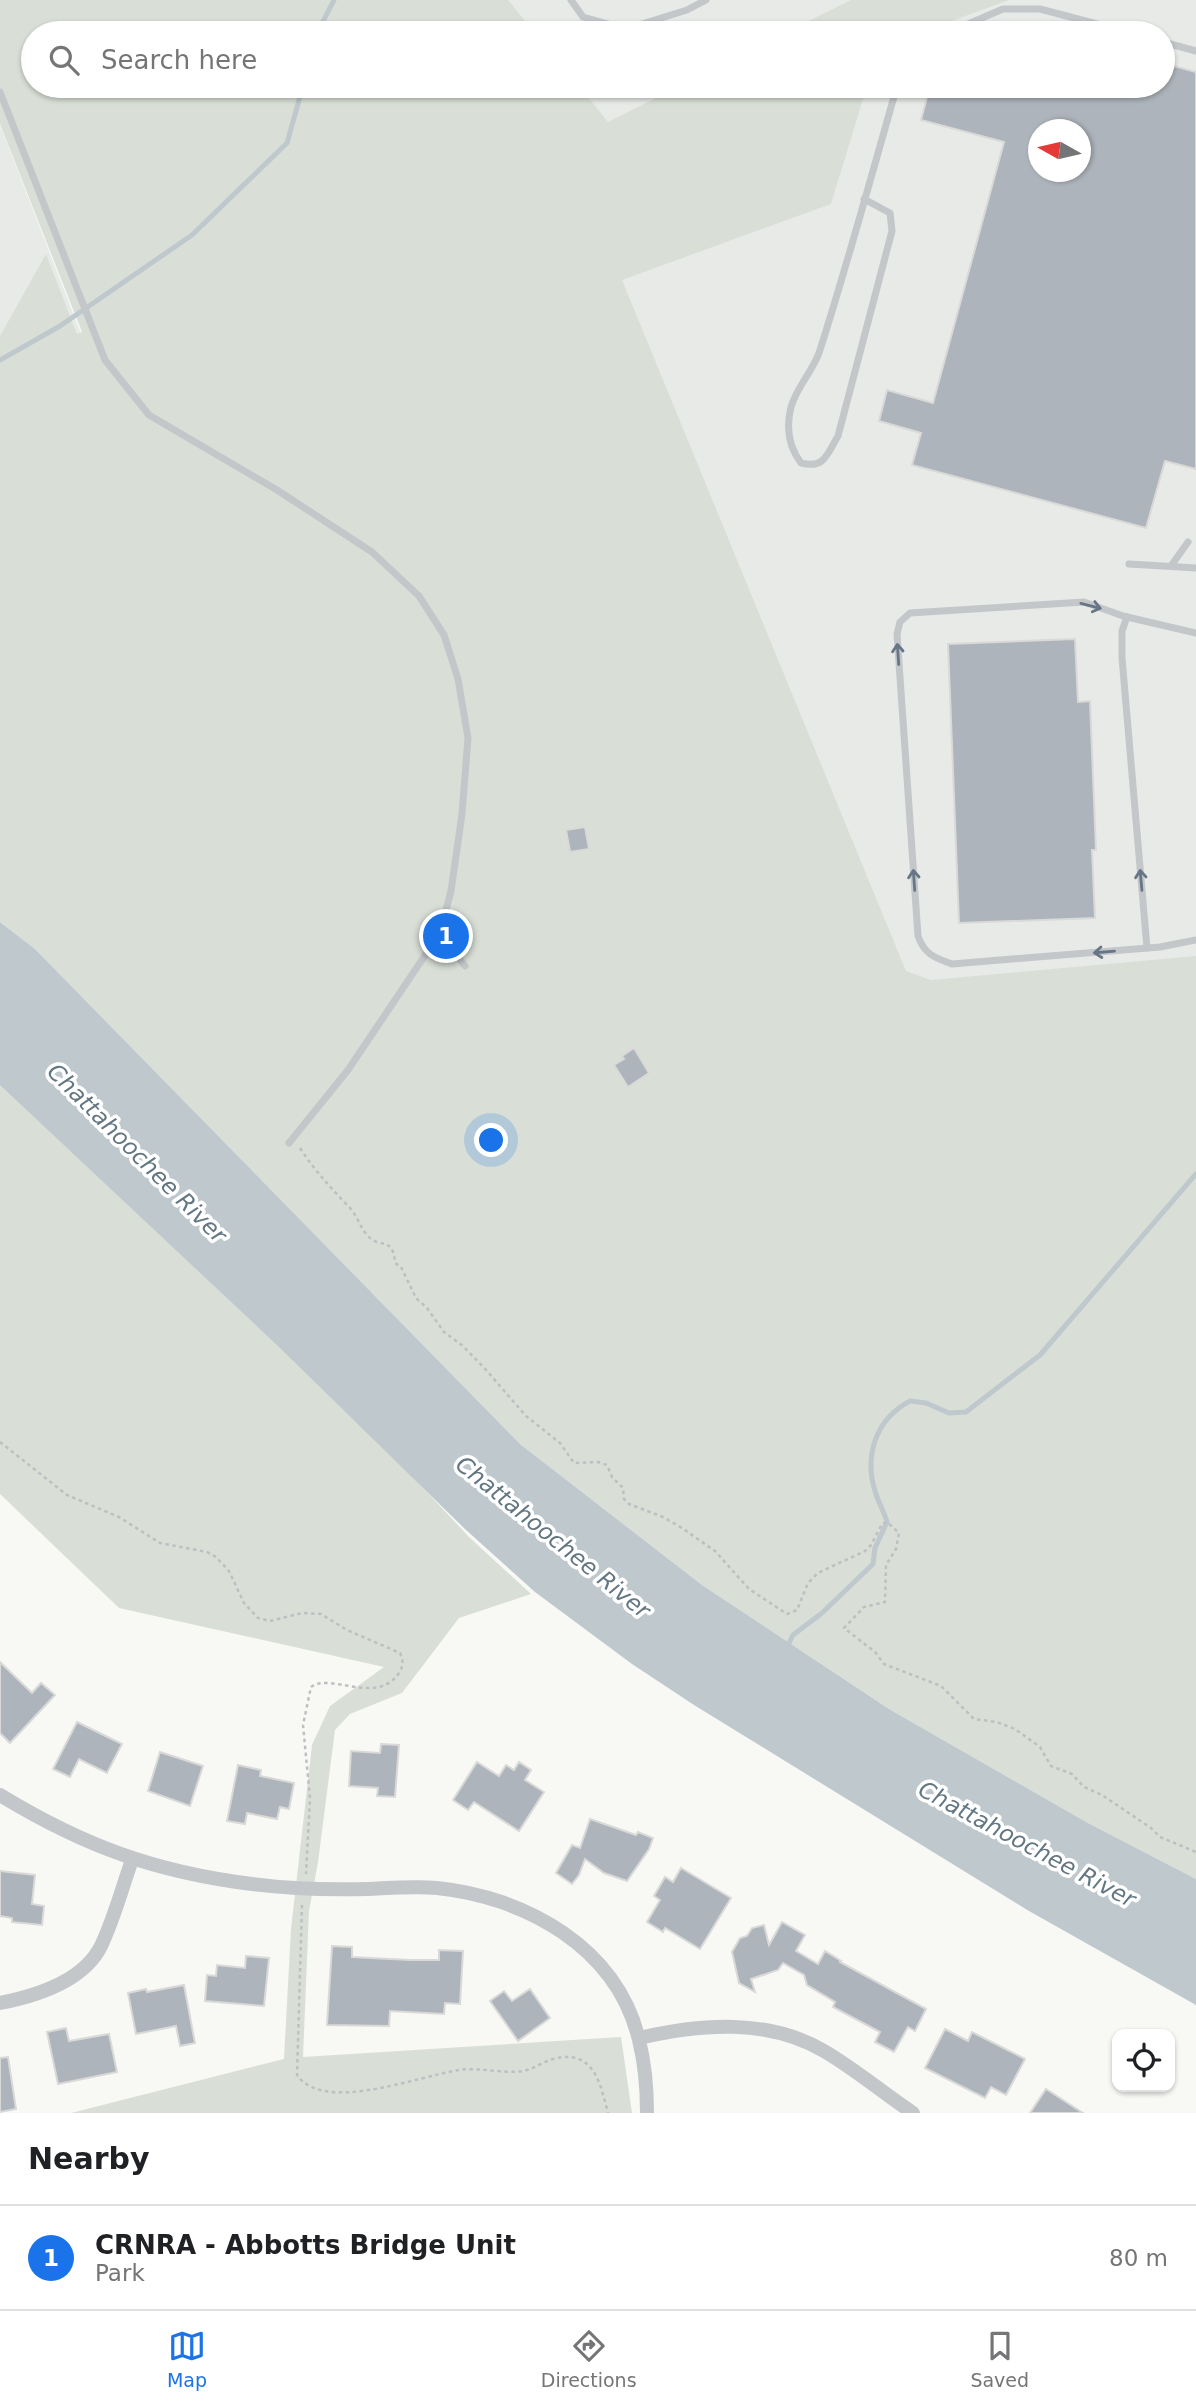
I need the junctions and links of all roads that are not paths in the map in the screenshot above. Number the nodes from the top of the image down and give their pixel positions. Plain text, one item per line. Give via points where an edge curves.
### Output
1 (571, 0) edge
2 (706, 0) edge
3 (597, 21) edge
4 (652, 21) edge
5 (975, 21) edge
6 (1086, 21) edge
7 (1175, 45) edge
8 (1196, 51) edge
9 (0, 92) edge
10 (893, 98) edge
11 (864, 199) junction
12 (1188, 542) dead end
13 (1129, 564) dead end
14 (1171, 566) junction
15 (1196, 568) edge
16 (1127, 617) junction
17 (1196, 634) edge
18 (440, 933) junction
19 (1196, 940) edge
20 (1147, 948) junction
21 (465, 966) dead end
22 (289, 1143) dead end
23 (0, 1796) edge
24 (132, 1860) junction
25 (0, 2003) edge
26 (639, 2038) junction
27 (647, 2113) edge
28 (913, 2113) edge

1 - 3 lane via 583,17
2 - 4 lane
5 - 6 lane via 1003,9 1040,9
7 - 8 lane
9 - 18 lane via 105,360 149,415 372,552 419,596 444,635 458,679 468,738 453,878
10 - 11 lane
11 - 11 lane via 819,354 791,408 793,453 801,463 813,466 821,463 838,436 892,231 890,213
12 - 14 lane
13 - 14 lane
14 - 15 lane
16 - 17 lane
20 -> 16 lane via 1122,658
20 -> 16 lane via 952,964 922,948 897,634 900,622 910,613 1084,602
18 - 21 lane
18 - 22 lane via 348,1070
19 - 20 lane
23 - 24 street via 74,1836
24 - 25 street via 100,1949 59,1986
24 - 26 street via 254,1885 434,1888 505,1902 553,1924 590,1954 619,1992
26 - 27 street
26 - 28 street via 678,2029 727,2026 768,2031 824,2051

